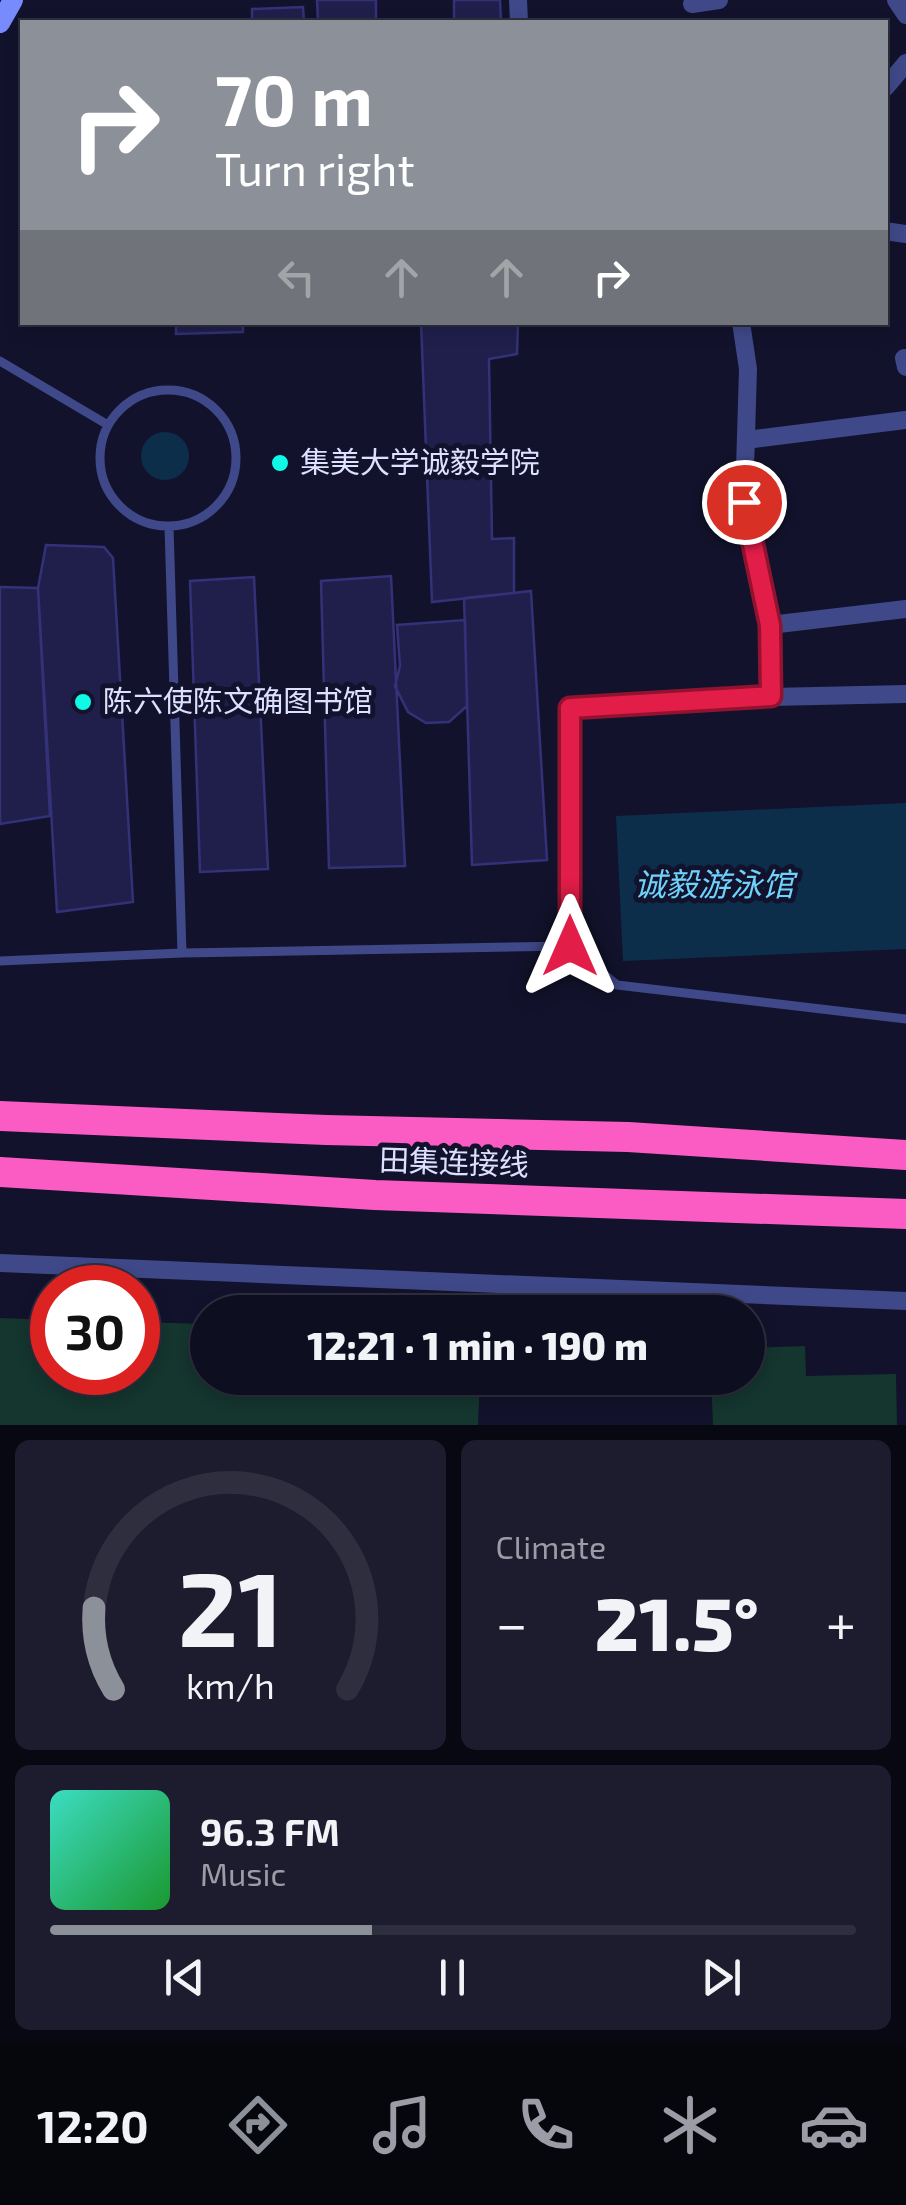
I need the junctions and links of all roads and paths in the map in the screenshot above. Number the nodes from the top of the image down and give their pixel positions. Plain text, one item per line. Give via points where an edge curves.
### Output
1 (14, 0) edge
2 (719, 0) edge
3 (896, 0) edge
4 (693, 9) edge
5 (906, 16) edge
6 (0, 24) edge
7 (906, 63) edge
8 (888, 84) edge
9 (741, 325) edge
10 (0, 362) edge
11 (906, 420) edge
12 (108, 425) junction
13 (746, 440) junction
14 (169, 527) junction
15 (906, 609) edge
16 (770, 625) junction
17 (906, 694) edge
18 (771, 696) junction
19 (570, 946) junction
20 (182, 953) junction
21 (0, 961) edge
22 (906, 1019) edge
23 (0, 1116) edge
24 (906, 1155) edge
25 (0, 1172) edge
26 (906, 1214) edge
27 (0, 1263) edge
28 (906, 1301) edge

1 - 6 main road
2 - 4 street
3 - 5 street
7 - 8 street
9 - 13 street
10 - 12 lane
11 - 13 street
12 - 14 lane via 100,452 103,480 118,505 141,521
12 - 14 lane via 126,403 152,391 180,391 207,402 226,422 236,450 233,478 219,503 196,520
13 - 16 street via 744,502
14 - 20 lane
15 - 16 street
16 - 18 street
17 - 18 street
18 - 19 street via 570,708
19 - 20 lane
19 - 22 lane via 617,985
20 - 21 lane
23 - 24 highway, 田集连接线 via 628,1137
25 - 26 highway, 田集连接线 via 375,1195
27 - 28 street

